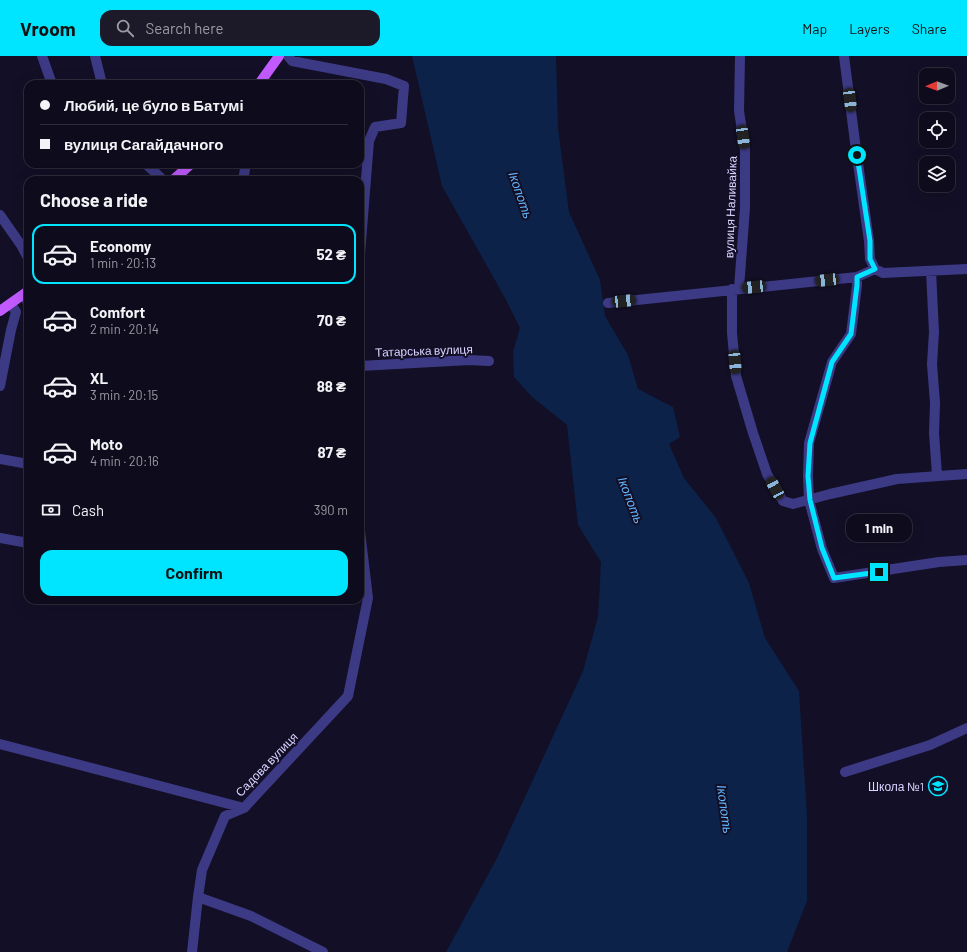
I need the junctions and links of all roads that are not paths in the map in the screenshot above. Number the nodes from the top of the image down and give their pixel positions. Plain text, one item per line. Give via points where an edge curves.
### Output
1 (95, 56) edge
2 (279, 56) edge
3 (288, 56) edge
4 (740, 56) edge
5 (844, 56) edge
6 (46, 57) edge
7 (51, 80) edge
8 (101, 80) edge
9 (262, 80) edge
10 (150, 168) edge
11 (186, 168) edge
12 (159, 176) edge
13 (177, 176) edge
14 (364, 204) edge
15 (0, 215) edge
16 (24, 251) edge
17 (875, 269) junction
18 (967, 269) edge
19 (931, 271) junction
20 (857, 277) junction
21 (736, 289) junction
22 (24, 297) edge
23 (608, 303) dead end
24 (12, 304) junction
25 (0, 312) edge
26 (489, 361) dead end
27 (364, 366) edge
28 (0, 386) edge
29 (0, 459) edge
30 (24, 463) edge
31 (967, 474) edge
32 (936, 475) junction
33 (810, 500) junction
34 (0, 538) edge
35 (24, 542) edge
36 (967, 560) edge
37 (364, 564) edge
38 (967, 728) edge
39 (0, 744) edge
40 (845, 772) dead end
41 (244, 808) junction
42 (198, 896) junction
43 (192, 952) edge
44 (323, 952) edge

1 - 8 street
2 - 9 main road
3 - 14 street via 292,61 386,79 404,86 401,123 375,127 369,141
4 - 21 street, вулиця Наливайка via 739,111 745,150 745,208
5 - 17 street via 870,241 870,259
6 - 7 street
10 - 12 street
11 - 13 main road
15 - 16 street
17 - 19 street via 883,273
17 - 20 street
18 - 19 street
19 - 32 street
20 - 21 street
20 - 33 street via 851,334 832,362 810,443
21 - 23 street
21 - 33 street, вулиця Наливайка via 732,333 736,376 767,474 783,501 793,504
22 - 24 main road
24 - 25 main road
24 - 28 street via 16,312
26 - 27 street, Татарська вулиця
29 - 30 street
31 - 32 street, вулиця Наливайка
32 - 33 street, вулиця Наливайка via 897,480
33 - 36 street via 822,548 834,578
34 - 35 street
37 - 41 street, Садова вулиця via 368,598 348,696
38 - 40 street via 930,745
39 - 41 street, Садова вулиця
41 - 42 street via 225,816 202,870
42 - 43 street
42 - 44 street via 251,916

